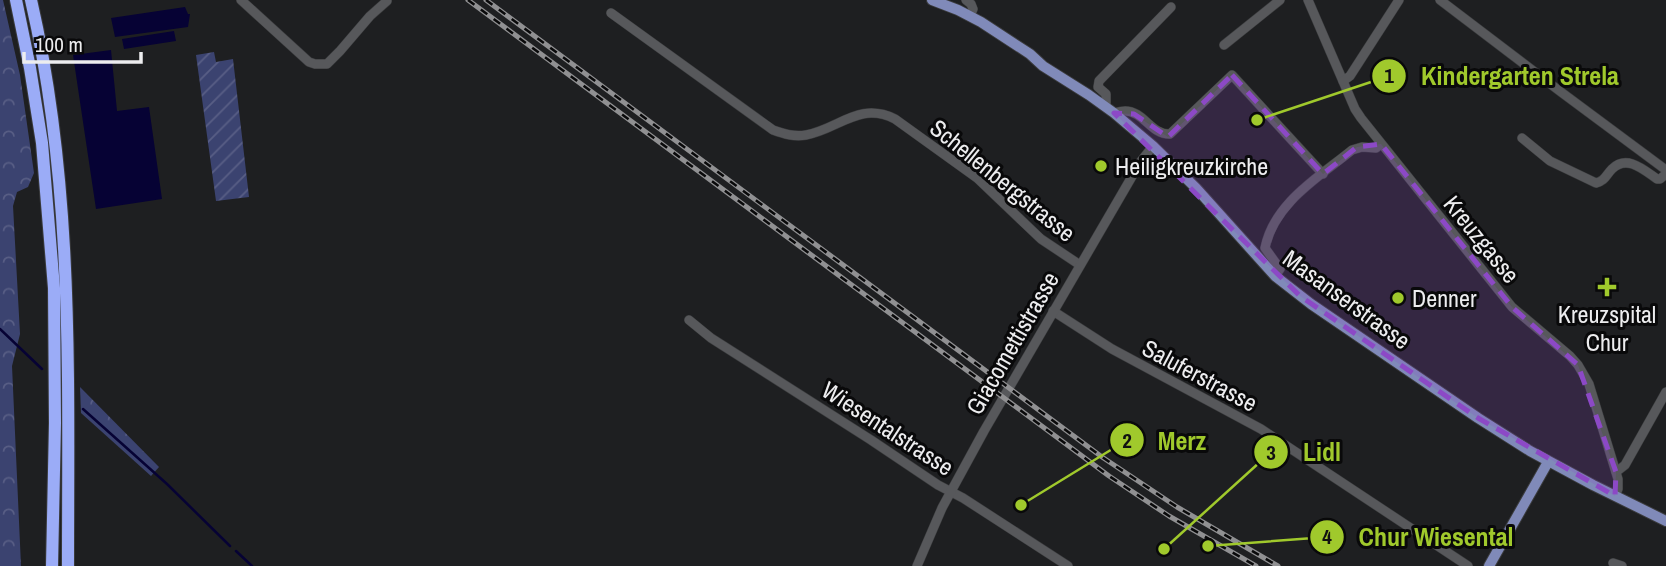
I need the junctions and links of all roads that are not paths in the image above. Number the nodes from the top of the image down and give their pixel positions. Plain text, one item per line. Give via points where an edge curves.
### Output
1 (16, 0) edge
2 (31, 0) edge
3 (241, 0) edge
4 (932, 0) edge
5 (966, 0) edge
6 (1280, 0) edge
7 (1308, 0) edge
8 (1399, 0) edge
9 (1440, 0) edge
10 (387, 1) edge
11 (1171, 7) dead end
12 (611, 13) dead end
13 (970, 16) junction
14 (1224, 45) dead end
15 (1343, 81) junction
16 (1110, 110) junction
17 (1522, 138) dead end
18 (1381, 144) junction
19 (1153, 146) junction
20 (1666, 172) edge
21 (1322, 174) junction
22 (1080, 265) junction
23 (1275, 276) junction
24 (1053, 311) junction
25 (689, 320) dead end
26 (1666, 391) edge
27 (1549, 462) junction
28 (1616, 472) junction
29 (950, 492) junction
30 (1615, 496) junction
31 (1666, 521) edge
32 (52, 566) edge
33 (68, 566) edge
34 (916, 566) edge
35 (1068, 566) edge
36 (1468, 566) edge
37 (1489, 566) edge

1 - 32 highway via 42,143 54,288
2 - 33 highway via 54,128 67,283
3 - 10 street via 309,62 321,65
4 - 13 main road, Masanserstrasse
5 - 13 street via 973,9
6 - 14 street
7 - 15 street, Kreuzgasse
8 - 15 street
9 - 20 street
11 - 16 street via 1099,80
12 - 22 street, Schellenbergstrasse via 773,130 804,135 857,114 895,119 977,178 1041,239
13 - 16 main road, Masanserstrasse
15 - 18 street, Kreuzgasse via 1361,118
16 - 19 main road, Masanserstrasse
16 - 21 street via 1127,111 1156,131 1170,134 1233,75
17 - 20 street via 1550,161 1596,183 1625,163 1660,180
18 - 21 street via 1357,148
18 - 28 street, Kreuzgasse via 1512,307 1578,365 1589,384
19 - 22 street, Giacomettistrasse
19 - 23 main road, Masanserstrasse
21 - 23 street via 1292,199 1270,231 1265,248 1280,269
22 - 24 street, Giacomettistrasse
23 - 27 main road, Masanserstrasse via 1445,396
24 - 29 street, Giacomettistrasse
24 - 36 street, Saluferstrasse via 1119,353 1261,429
25 - 29 street, Wiesentalstrasse
26 - 28 street via 1625,465
27 - 30 main road, Masanserstrasse
27 - 37 main road
28 - 30 street, Kreuzgasse via 1619,486
29 - 34 street, Giacomettistrasse
29 - 35 street, Wiesentalstrasse
30 - 31 main road, Masanserstrasse

